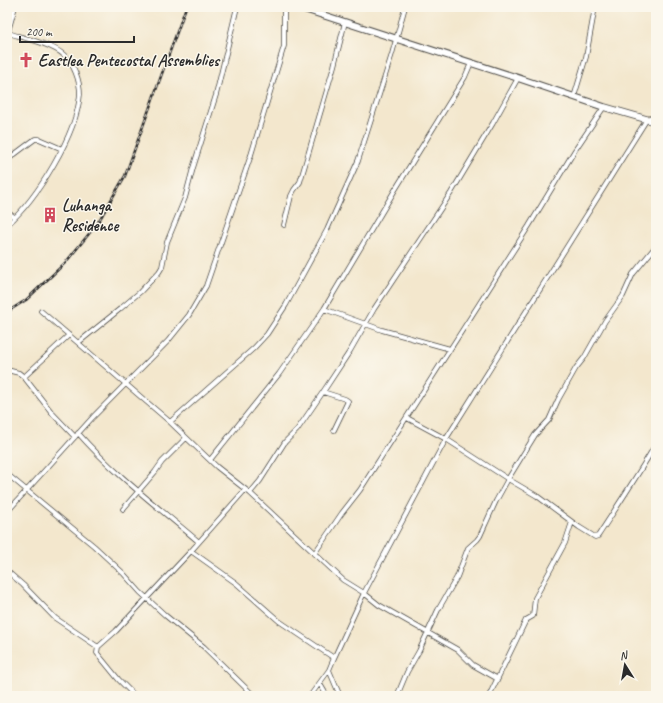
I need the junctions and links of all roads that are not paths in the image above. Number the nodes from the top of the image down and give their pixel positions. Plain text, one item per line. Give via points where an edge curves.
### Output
1 (15, 7) edge
2 (237, 7) edge
3 (284, 7) edge
4 (298, 7) edge
5 (405, 7) edge
6 (595, 7) edge
7 (318, 10) edge
8 (345, 22) junction
9 (8, 34) edge
10 (395, 39) junction
11 (471, 63) junction
12 (518, 78) junction
13 (574, 97) junction
14 (604, 107) junction
15 (656, 116) edge
16 (647, 120) junction
17 (656, 122) edge
18 (62, 149) junction
19 (7, 160) edge
20 (7, 212) edge
21 (14, 217) junction
22 (7, 225) edge
23 (284, 225) dead end
24 (656, 246) edge
25 (324, 309) junction
26 (41, 311) dead end
27 (365, 324) junction
28 (69, 335) junction
29 (79, 342) junction
30 (450, 349) junction
31 (7, 370) edge
32 (24, 377) junction
33 (126, 384) junction
34 (323, 392) junction
35 (407, 418) junction
36 (170, 422) junction
37 (334, 430) dead end
38 (78, 433) junction
39 (75, 437) junction
40 (186, 438) junction
41 (446, 439) junction
42 (656, 444) edge
43 (210, 460) junction
44 (7, 474) edge
45 (508, 480) junction
46 (27, 490) junction
47 (245, 490) junction
48 (139, 491) junction
49 (250, 493) junction
50 (123, 509) dead end
51 (7, 512) edge
52 (572, 522) junction
53 (199, 542) junction
54 (191, 551) junction
55 (314, 554) junction
56 (7, 571) edge
57 (364, 593) junction
58 (147, 597) junction
59 (428, 633) junction
60 (98, 647) junction
61 (334, 658) junction
62 (329, 670) junction
63 (498, 679) junction
64 (320, 684) junction
65 (135, 696) edge
66 (254, 696) edge
67 (310, 696) edge
68 (327, 696) edge
69 (340, 696) edge
70 (398, 696) edge
71 (489, 696) edge

1 - 9 street
2 - 29 street via 216,95 185,198 167,242 162,267 125,305
3 - 33 street via 284,46 251,155 206,286 189,315 168,341
4 - 7 main road
5 - 10 street
6 - 13 street via 586,57
7 - 8 main road
8 - 10 main road
8 - 23 street via 300,182 291,196
9 - 18 street via 64,54 73,67 80,94 77,111
10 - 11 main road
10 - 36 street via 358,161 327,230 286,304 254,348
11 - 12 main road
11 - 25 street via 466,77
12 - 13 main road
12 - 27 street via 455,186
13 - 14 main road
14 - 16 main road
14 - 30 street
15 - 16 street
16 - 17 main road
16 - 41 street
18 - 19 street via 35,139
18 - 21 street via 41,185
20 - 21 street
21 - 22 street
24 - 45 street via 633,274 623,296 561,394 549,420 535,436
25 - 27 street
25 - 43 street via 270,385
26 - 28 street
27 - 30 street
27 - 34 street
28 - 29 street
28 - 32 street
29 - 33 street
30 - 35 street
31 - 32 street
32 - 39 street
33 - 36 street
33 - 38 street
34 - 37 street via 348,402
34 - 49 street
35 - 41 street
35 - 55 street
36 - 40 street
38 - 39 street
38 - 48 street
39 - 46 street
40 - 43 street
40 - 48 street via 162,462
41 - 45 street
41 - 57 street
42 - 52 street via 644,467 598,536 594,537
43 - 47 street
44 - 46 street
45 - 52 street via 537,496
45 - 59 street via 480,536 468,548 457,577
46 - 51 street
46 - 58 street via 94,546
47 - 49 street
47 - 53 street
48 - 50 street
48 - 53 street
49 - 55 street
52 - 63 street via 565,543 535,598 533,616 526,620
53 - 54 street
54 - 58 street
54 - 61 street via 236,583 280,621
55 - 57 street via 343,580
56 - 60 street via 55,618
57 - 59 street via 379,605
57 - 61 street
58 - 60 street
58 - 66 street via 204,647
59 - 63 street via 458,650 473,665
59 - 70 street via 407,672
60 - 65 street via 97,653
61 - 62 street
62 - 64 street
62 - 69 street
63 - 71 street
64 - 67 street
64 - 68 street

